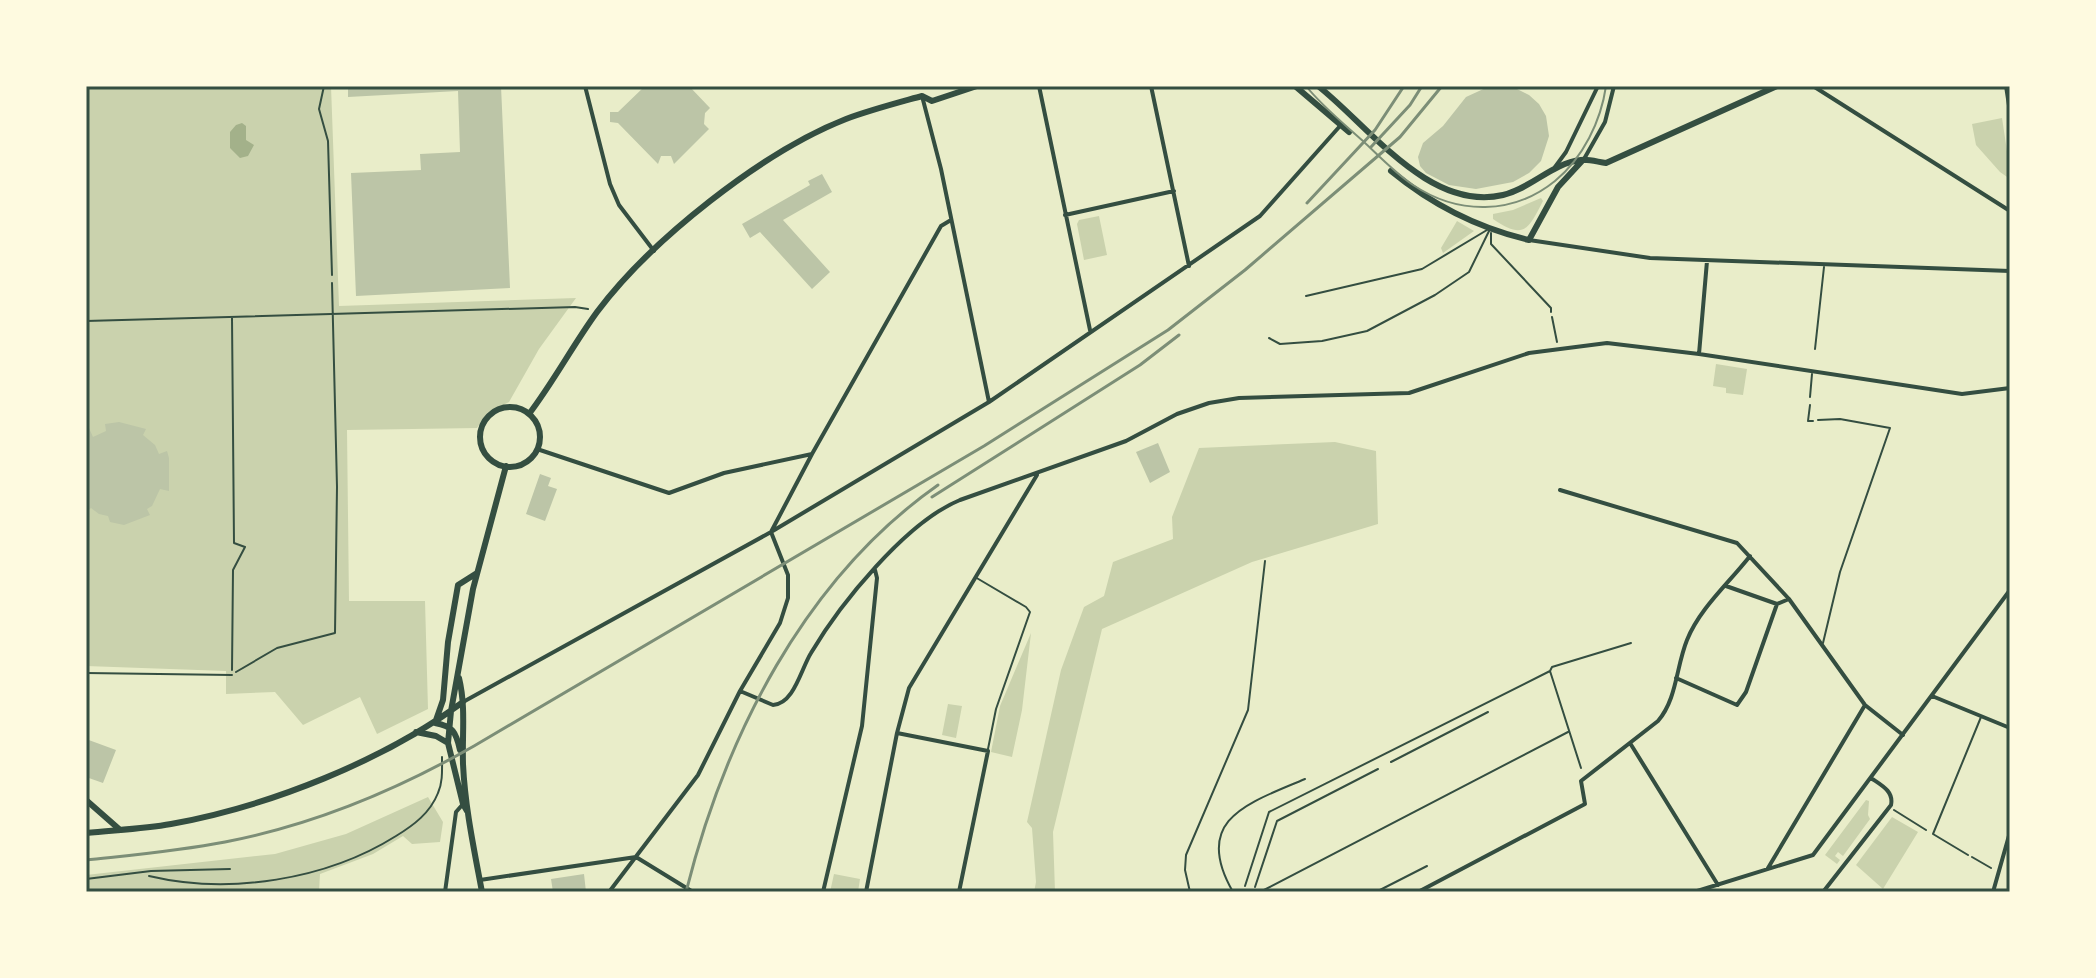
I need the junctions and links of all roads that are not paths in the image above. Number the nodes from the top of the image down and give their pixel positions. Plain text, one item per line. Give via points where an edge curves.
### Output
1 (324, 86) edge
2 (585, 86) edge
3 (928, 86) edge
4 (977, 86) edge
5 (1039, 86) edge
6 (1151, 86) edge
7 (1295, 86) edge
8 (1318, 86) edge
9 (1598, 86) edge
10 (1614, 86) edge
11 (1777, 86) edge
12 (1813, 86) edge
13 (2006, 86) edge
14 (922, 96) junction
15 (2010, 112) edge
16 (1340, 126) junction
17 (1349, 132) dead end
18 (1584, 159) junction
19 (1555, 167) junction
20 (1391, 171) dead end
21 (1174, 191) junction
22 (2010, 211) edge
23 (1065, 215) junction
24 (951, 220) junction
25 (1491, 227) junction
26 (1529, 240) junction
27 (654, 251) junction
28 (1707, 260) junction
29 (1824, 265) junction
30 (1189, 266) junction
31 (2010, 271) edge
32 (332, 275) road end
33 (1306, 296) dead end
34 (1551, 312) road end
35 (1090, 331) junction
36 (1269, 338) dead end
37 (1815, 349) dead end
38 (1699, 354) junction
39 (1813, 372) junction
40 (2010, 388) edge
41 (1810, 397) road end
42 (989, 402) junction
43 (529, 414) junction
44 (1818, 420) road end
45 (537, 449) junction
46 (812, 454) junction
47 (506, 466) junction
48 (1038, 473) junction
49 (1560, 490) dead end
50 (771, 532) junction
51 (1750, 556) junction
52 (1265, 561) dead end
53 (875, 570) junction
54 (477, 573) junction
55 (975, 577) junction
56 (1726, 586) junction
57 (2010, 590) edge
58 (1789, 599) junction
59 (1777, 604) junction
60 (1631, 643) dead end
61 (1822, 648) junction
62 (1550, 671) junction
63 (86, 673) edge
64 (458, 674) junction
65 (232, 675) road end
66 (1676, 678) junction
67 (740, 691) junction
68 (1932, 696) junction
69 (463, 702) junction
70 (1865, 705) junction
71 (451, 711) junction
72 (1982, 716) junction
73 (435, 723) junction
74 (449, 725) junction
75 (2010, 728) edge
76 (416, 732) junction
77 (1568, 732) junction
78 (897, 733) junction
79 (1903, 735) junction
80 (448, 743) junction
81 (1630, 743) junction
82 (988, 751) junction
83 (463, 761) junction
84 (1581, 768) dead end
85 (1871, 778) junction
86 (1305, 779) dead end
87 (86, 800) edge
88 (465, 807) junction
89 (119, 829) junction
90 (87, 830) edge
91 (2010, 832) edge
92 (1970, 856) road end
93 (636, 857) junction
94 (1767, 870) junction
95 (480, 880) junction
96 (1718, 885) junction
97 (1245, 886) dead end
98 (445, 892) edge
99 (482, 892) edge
100 (609, 892) edge
101 (693, 892) edge
102 (823, 892) edge
103 (866, 892) edge
104 (959, 892) edge
105 (1190, 892) edge
106 (1233, 892) edge
107 (1260, 892) edge
108 (1418, 892) edge
109 (1694, 892) edge
110 (1823, 892) edge
111 (1993, 892) edge

1 - 32 lane via 319,109 328,141
2 - 27 street via 610,184 619,205
3 - 14 main road
4 - 14 main road via 932,101
5 - 23 street
6 - 21 street
7 - 16 main road
8 - 19 main road via 1431,183 1455,193 1486,197 1516,190
9 - 19 street
10 - 18 street via 1605,122
11 - 18 main road via 1606,163
12 - 22 street
13 - 15 street
14 - 24 street
14 - 27 main road via 846,119 796,143 702,207
16 - 17 main road
16 - 30 street via 1260,216
18 - 19 main road
18 - 26 main road via 1558,187
20 - 25 main road via 1432,200
21 - 23 street
21 - 30 street
23 - 35 street
24 - 42 street
24 - 46 street via 941,226
25 - 26 main road
25 - 33 lane via 1422,269
25 - 34 lane via 1491,244
25 - 36 lane via 1469,272 1367,331 1280,344
26 - 28 street via 1650,258
27 - 43 main road via 599,310
28 - 29 street
28 - 38 street
29 - 31 street
29 - 37 lane
30 - 35 street
35 - 42 street
38 - 39 street
38 - 48 street via 1607,343 1529,353 1409,393 1209,403
39 - 40 street via 1962,394
39 - 41 lane
42 - 50 street
43 - 45 main road via 539,430
43 - 47 main road via 502,408 482,428 487,456
44 - 61 lane via 1890,428 1840,572
45 - 46 street via 669,493 724,473
45 - 47 main road via 525,463
46 - 50 street
47 - 54 main road
48 - 53 street via 948,505
48 - 55 street
49 - 51 street via 1737,543
50 - 67 street via 788,575 788,598 780,623
50 - 69 street
51 - 56 street
51 - 58 street
52 - 105 lane via 1248,710 1186,855
53 - 67 street via 835,614 787,699 773,705
53 - 102 street via 862,726
54 - 64 main road
54 - 73 main road via 458,585 443,700
55 - 78 street via 909,688
55 - 82 lane via 1030,612 996,709
56 - 59 street
56 - 66 street via 1687,639
57 - 68 street
58 - 59 street
58 - 61 street
59 - 66 street via 1737,705
60 - 62 lane
61 - 70 street
62 - 77 lane
62 - 97 lane via 1269,812
63 - 65 lane
64 - 69 main road
64 - 71 main road
66 - 81 street via 1668,709
67 - 93 street via 698,775
68 - 72 street
68 - 79 street
69 - 71 main road
69 - 83 main road
70 - 79 street
70 - 94 street
71 - 73 main road
71 - 74 main road
72 - 75 street
72 - 92 lane via 1933,834
73 - 74 main road
73 - 76 main road
74 - 80 main road
74 - 83 main road
76 - 80 main road
76 - 89 main road via 272,796 169,824
77 - 84 lane
77 - 107 lane
78 - 82 street
78 - 103 street
79 - 85 street
80 - 88 main road
81 - 96 street
81 - 108 street via 1581,781 1585,804
82 - 104 street
83 - 88 main road
85 - 94 street via 1813,855
85 - 110 street via 1891,794 1889,808
86 - 106 lane via 1265,795 1220,832 1220,864
87 - 89 main road
88 - 95 main road
88 - 98 street via 456,812
89 - 90 main road
91 - 111 street
93 - 95 street
93 - 100 street
93 - 101 street
94 - 96 street
95 - 99 main road
96 - 109 street

